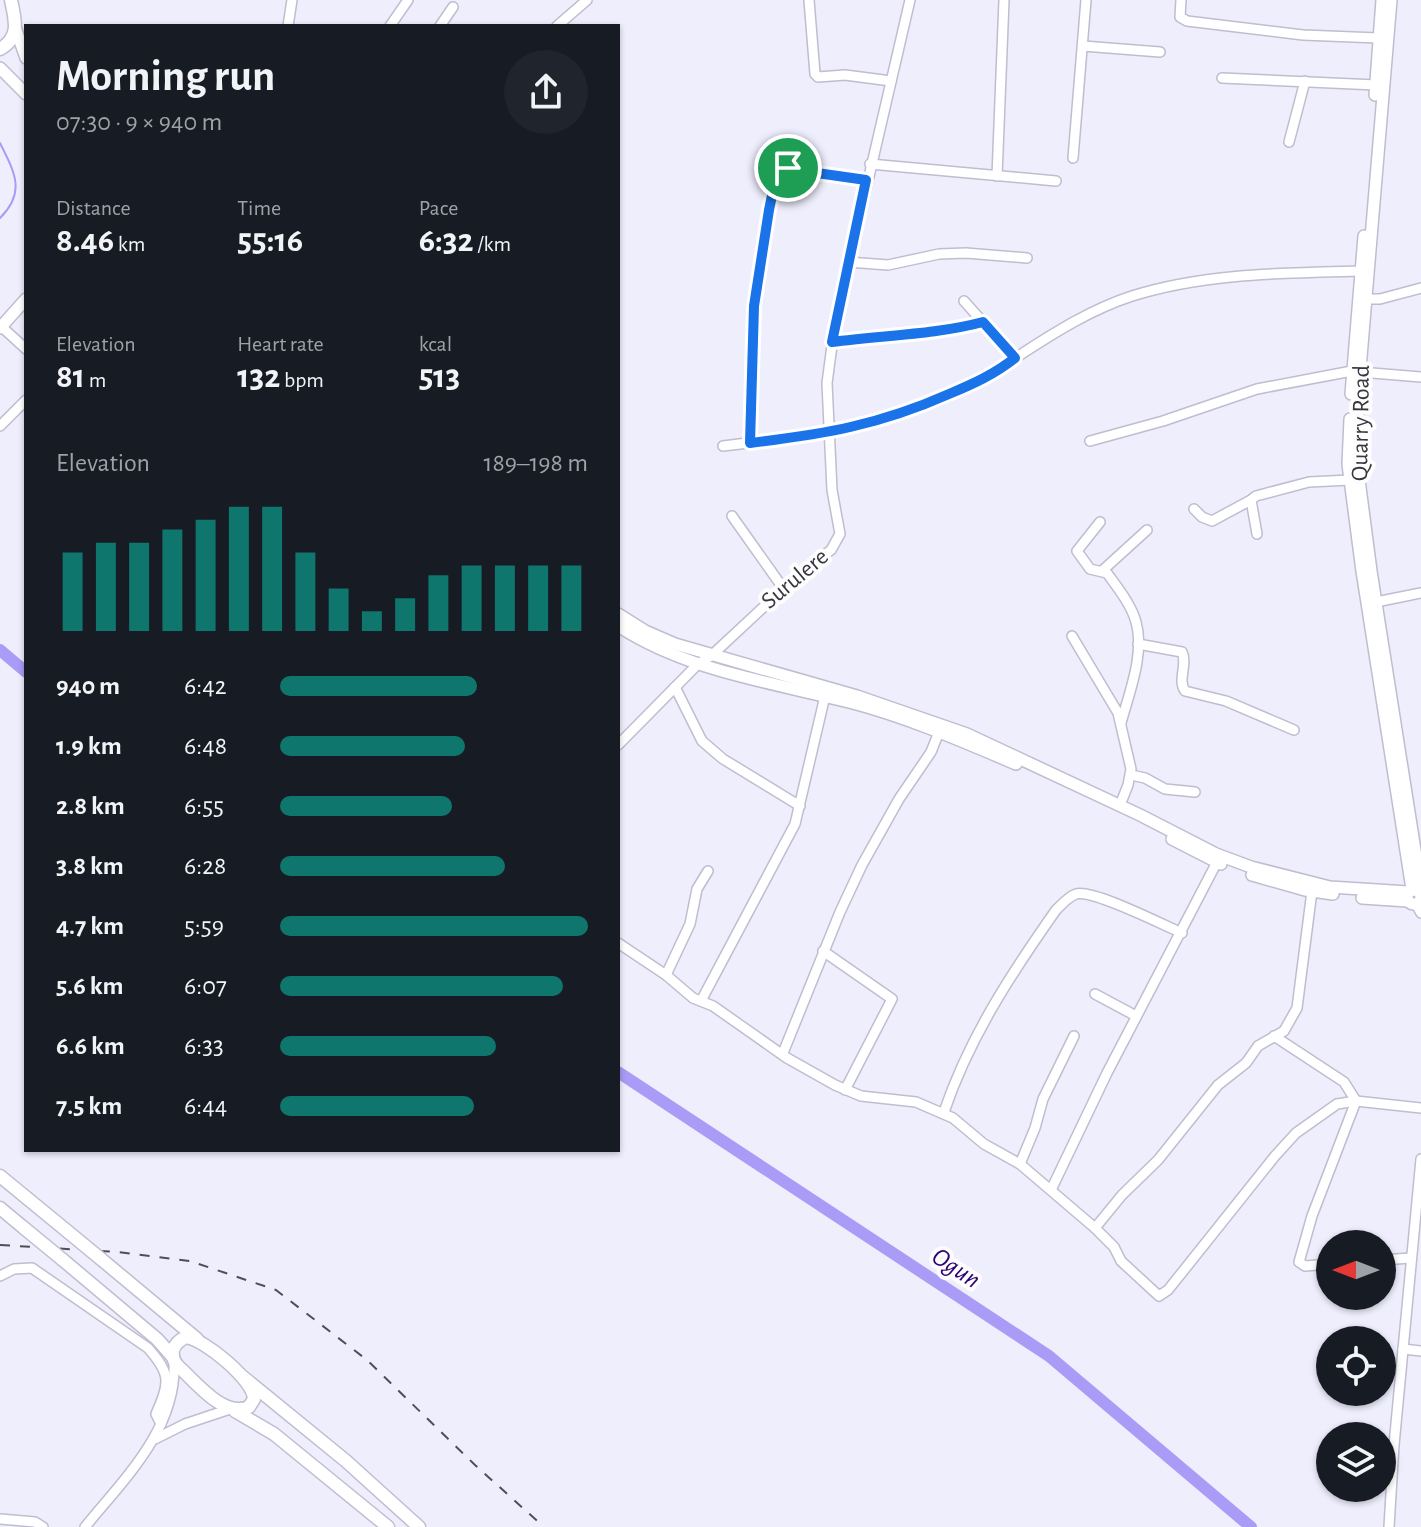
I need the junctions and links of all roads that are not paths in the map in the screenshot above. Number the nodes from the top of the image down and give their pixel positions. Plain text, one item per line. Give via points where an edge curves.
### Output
1 (11, 0) edge
2 (292, 0) edge
3 (408, 0) edge
4 (587, 0) edge
5 (809, 0) edge
6 (910, 0) edge
7 (1004, 0) edge
8 (1086, 0) edge
9 (1181, 0) edge
10 (1382, 0) edge
11 (1391, 0) edge
12 (453, 7) dead end
13 (288, 24) edge
14 (391, 24) edge
15 (441, 24) edge
16 (559, 24) edge
17 (16, 30) junction
18 (1378, 38) junction
19 (1083, 46) junction
20 (0, 49) edge
21 (24, 52) edge
22 (1160, 52) dead end
23 (0, 68) edge
24 (1222, 78) dead end
25 (891, 81) junction
26 (1305, 81) junction
27 (1376, 85) junction
28 (24, 92) edge
29 (1289, 142) dead end
30 (1073, 158) dead end
31 (870, 164) junction
32 (997, 176) junction
33 (866, 180) junction
34 (1056, 181) dead end
35 (1027, 258) dead end
36 (848, 262) junction
37 (1361, 271) junction
38 (1421, 288) edge
39 (1366, 299) junction
40 (24, 301) edge
41 (964, 301) dead end
42 (24, 308) edge
43 (983, 322) junction
44 (1, 330) edge
45 (832, 342) junction
46 (24, 347) edge
47 (1015, 358) junction
48 (1356, 371) junction
49 (1421, 377) edge
50 (24, 402) edge
51 (0, 426) edge
52 (829, 433) junction
53 (1090, 441) dead end
54 (750, 443) junction
55 (723, 446) dead end
56 (1350, 480) junction
57 (1251, 500) junction
58 (1194, 509) dead end
59 (732, 516) dead end
60 (1100, 522) dead end
61 (1147, 530) dead end
62 (1257, 534) dead end
63 (1103, 570) junction
64 (783, 588) junction
65 (1421, 593) edge
66 (1376, 602) junction
67 (620, 615) edge
68 (620, 627) edge
69 (1072, 636) dead end
70 (1138, 644) junction
71 (711, 656) junction
72 (698, 664) junction
73 (675, 687) junction
74 (825, 696) junction
75 (1121, 723) junction
76 (1294, 730) dead end
77 (939, 732) junction
78 (620, 743) edge
79 (1131, 775) junction
80 (1195, 792) dead end
81 (1120, 805) junction
82 (800, 806) junction
83 (1217, 862) junction
84 (708, 871) dead end
85 (1312, 891) junction
86 (1415, 899) edge
87 (1182, 933) junction
88 (620, 944) edge
89 (823, 951) junction
90 (666, 975) junction
91 (1095, 994) dead end
92 (701, 1001) junction
93 (1136, 1016) junction
94 (1074, 1036) dead end
95 (1274, 1036) junction
96 (783, 1053) junction
97 (845, 1090) junction
98 (1356, 1101) junction
99 (1421, 1108) edge
100 (944, 1112) junction
101 (1421, 1159) edge
102 (1020, 1164) junction
103 (0, 1176) edge
104 (1051, 1190) junction
105 (0, 1208) edge
106 (1095, 1228) junction
107 (1411, 1258) junction
108 (1396, 1259) edge
109 (1316, 1265) edge
110 (0, 1276) edge
111 (200, 1341) junction
112 (1403, 1349) junction
113 (1421, 1351) edge
114 (174, 1360) junction
115 (243, 1377) junction
116 (231, 1410) junction
117 (161, 1424) junction
118 (155, 1439) junction
119 (0, 1519) edge
120 (43, 1527) edge
121 (85, 1527) edge
122 (388, 1527) edge
123 (419, 1527) edge
124 (1389, 1527) edge

1 - 17 highway
2 - 13 street
3 - 14 street
4 - 16 street
5 - 25 street via 815,74
6 - 25 street, Surulere
7 - 32 street
8 - 19 street
9 - 18 street via 1180,17 1187,21
10 - 18 main road, Quarry Road
11 - 39 main road, Quarry Road
12 - 15 street
17 - 20 highway
17 - 21 main road
18 - 27 main road, Quarry Road
19 - 22 street
19 - 30 street
23 - 28 main road
24 - 26 street
25 - 31 street, Surulere
26 - 27 street
26 - 29 street
27 - 37 main road, Quarry Road
31 - 32 street
31 - 33 street, Surulere
32 - 34 street
33 - 36 street, Surulere
33 - 54 street via 779,171 754,306
35 - 36 street via 952,253 888,265
36 - 45 street, Surulere
37 - 47 street via 1232,277 1136,295 1056,331
37 - 48 main road, Quarry Road
38 - 39 street
39 - 48 main road, Quarry Road
40 - 44 main road
41 - 43 street
42 - 44 main road
43 - 45 street via 943,332
43 - 47 street
44 - 46 street
45 - 52 street, Surulere
47 - 52 street via 985,379 921,407
48 - 49 street
48 - 53 street via 1257,389
48 - 56 main road, Quarry Road
48 - 66 main road, Quarry Road via 1357,466
50 - 51 street
52 - 54 street
52 - 64 street, Surulere via 840,534 831,550
54 - 55 street
56 - 57 street via 1290,485
56 - 86 main road, Quarry Road
57 - 58 street via 1212,521
57 - 62 street
59 - 64 street
60 - 63 street via 1077,551 1090,569
61 - 63 street
63 - 70 street via 1131,610
64 - 71 street, Surulere
65 - 66 street
66 - 86 main road, Quarry Road via 1420,882
67 - 71 main road via 645,631
68 - 72 main road
69 - 75 street via 1115,704
70 - 75 street
70 - 76 street via 1182,652 1185,691 1226,701
71 - 72 street, Surulere
71 - 81 main road via 857,696 967,734
72 - 73 street, Surulere
72 - 74 main road
73 - 78 street, Surulere
73 - 82 street via 702,741
74 - 77 main road
74 - 82 street
75 - 79 street
77 - 83 main road via 1032,771
77 - 89 street via 862,865
79 - 80 street via 1165,789
79 - 81 street
81 - 86 main road via 1251,867 1330,887
82 - 92 street via 792,833
83 - 85 main road
83 - 87 street
84 - 90 street
85 - 86 main road
85 - 95 street via 1297,1008 1288,1026
87 - 93 street
87 - 100 street via 1084,894 1066,900 992,1005
88 - 90 street
89 - 96 street
89 - 97 street via 892,999
90 - 92 street
91 - 93 street
92 - 96 street
93 - 104 street
94 - 102 street via 1043,1099
95 - 98 street via 1344,1082
95 - 106 street via 1218,1085
96 - 97 street
97 - 100 street
98 - 99 street
98 - 106 street via 1337,1104 1287,1142 1159,1296
98 - 109 street via 1299,1262
100 - 102 street
101 - 107 street
102 - 104 street
103 - 111 highway, bridge
104 - 106 street
105 - 114 highway, bridge via 157,1339
107 - 108 street
107 - 112 street
110 - 117 street via 32,1268 148,1348 167,1379 156,1414
111 - 114 highway via 180,1340
111 - 115 highway
112 - 113 street
112 - 124 street
114 - 116 highway
114 - 117 street via 174,1386
115 - 116 highway via 254,1391 252,1404
115 - 123 highway
116 - 118 street
116 - 122 highway via 274,1434
117 - 118 street
118 - 121 street
119 - 120 street

